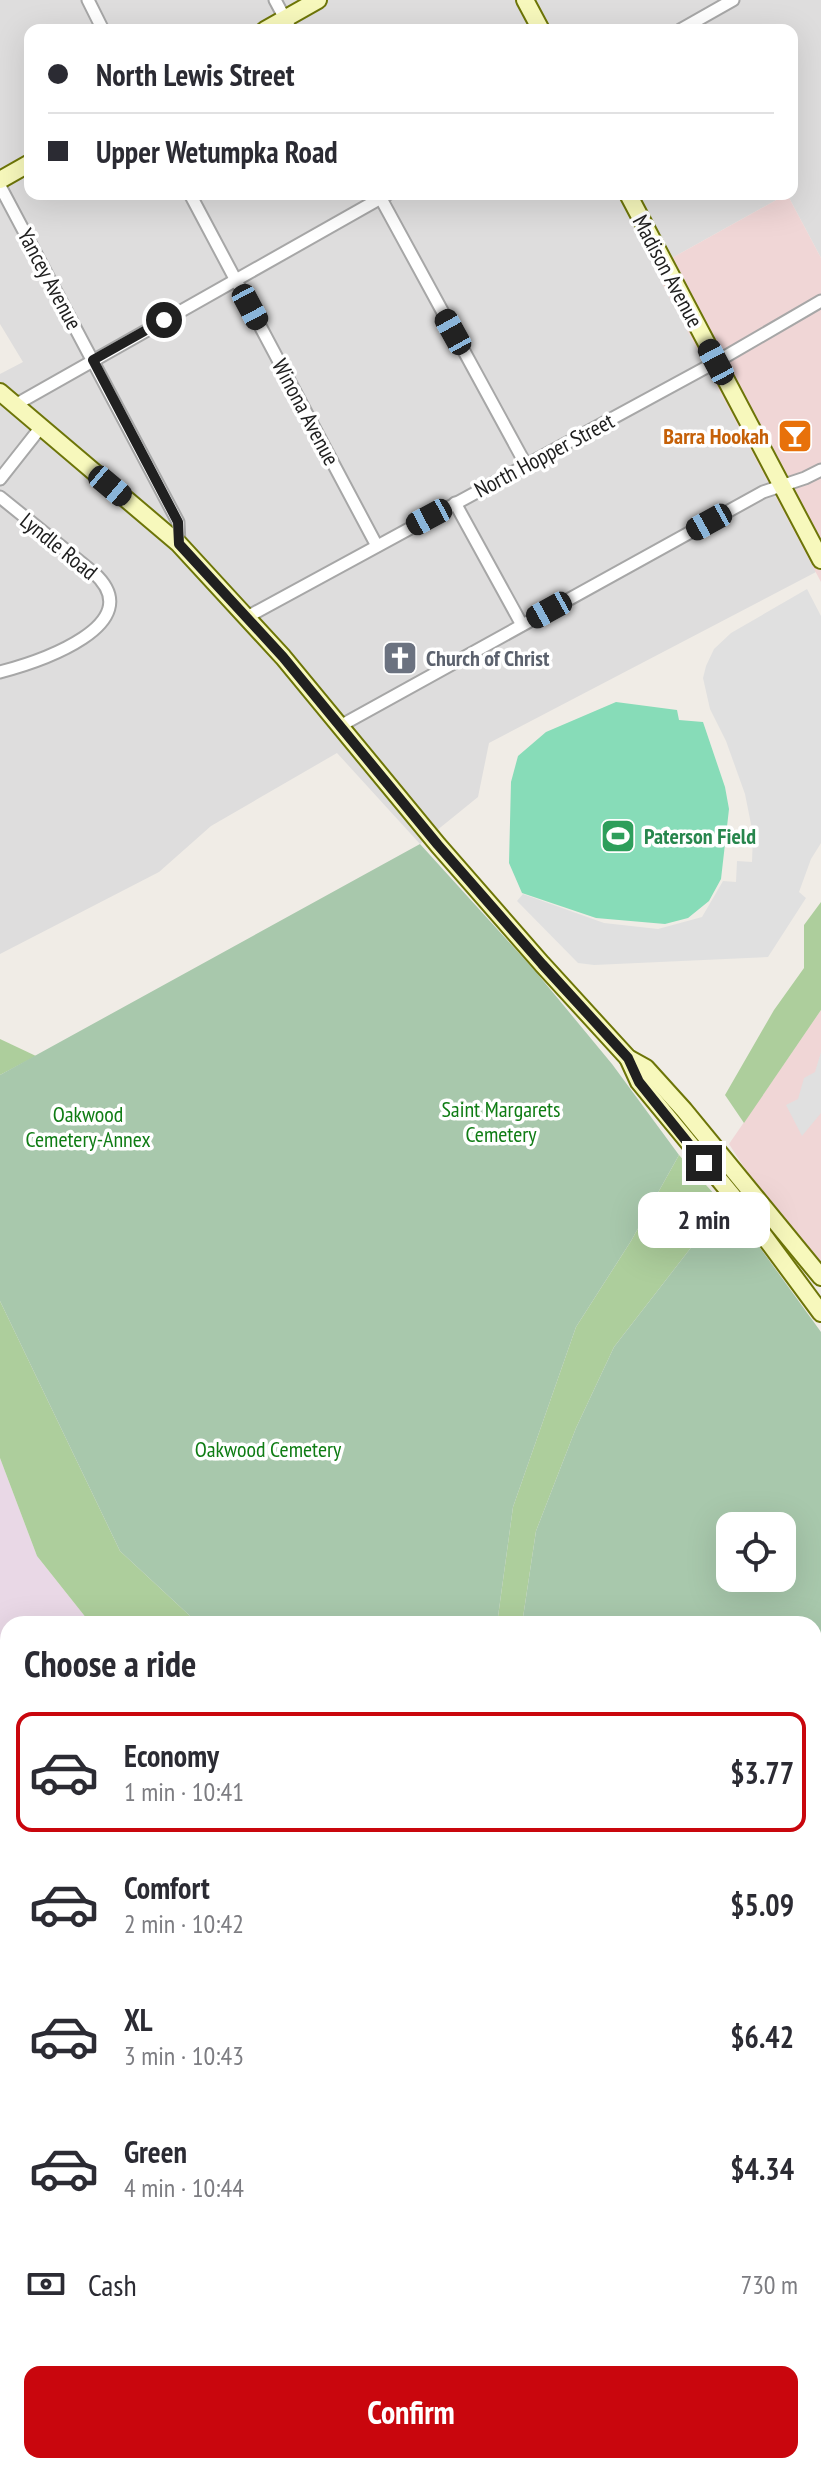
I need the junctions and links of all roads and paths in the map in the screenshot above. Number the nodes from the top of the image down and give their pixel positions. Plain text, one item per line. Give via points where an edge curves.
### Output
1 (88, 0) edge
2 (275, 0) edge
3 (318, 0) edge
4 (525, 0) edge
5 (733, 0) edge
6 (100, 24) edge
7 (288, 24) edge
8 (538, 24) edge
9 (691, 24) edge
10 (24, 166) edge
11 (0, 180) edge
12 (0, 186) edge
13 (193, 200) edge
14 (373, 200) edge
15 (385, 200) edge
16 (631, 200) edge
17 (235, 279) junction
18 (821, 301) edge
19 (93, 360) junction
20 (716, 362) junction
21 (0, 392) edge
22 (15, 405) junction
23 (41, 427) junction
24 (526, 465) junction
25 (821, 470) edge
26 (0, 479) edge
27 (782, 486) junction
28 (0, 497) edge
29 (455, 503) junction
30 (179, 544) junction
31 (377, 546) junction
32 (821, 560) edge
33 (247, 617) junction
34 (522, 625) junction
35 (0, 672) edge
36 (340, 726) junction
37 (628, 1058) junction
38 (770, 1229) junction
39 (821, 1277) edge
40 (821, 1313) edge

1 - 6 street
2 - 7 street
3 - 7 main road
4 - 8 main road
5 - 9 street
10 - 11 main road
12 - 19 street, Yancey Avenue
13 - 17 street, Winona Avenue
14 - 17 street
15 - 24 street
16 - 20 main road, Madison Avenue
17 - 19 street
17 - 31 street, Winona Avenue
18 - 20 street, North Hopper Street
19 - 22 street
19 - 30 street, Yancey Avenue via 178,522
20 - 24 street, North Hopper Street
20 - 27 main road, Madison Avenue
21 - 22 main road
22 - 23 main road
23 - 26 street
23 - 30 main road
24 - 29 street, North Hopper Street
25 - 27 street
27 - 32 main road, Madison Avenue
27 - 34 street
28 - 35 street, Lyndle Road via 94,573 111,600 105,620 92,632
29 - 31 street, North Hopper Street
29 - 34 street
30 - 33 main road
31 - 33 street, North Hopper Street
33 - 36 main road
34 - 36 street
36 - 37 main road
37 - 38 main road via 639,1082 720,1182
37 - 38 main road via 646,1068 731,1166
38 - 39 main road
38 - 40 main road

